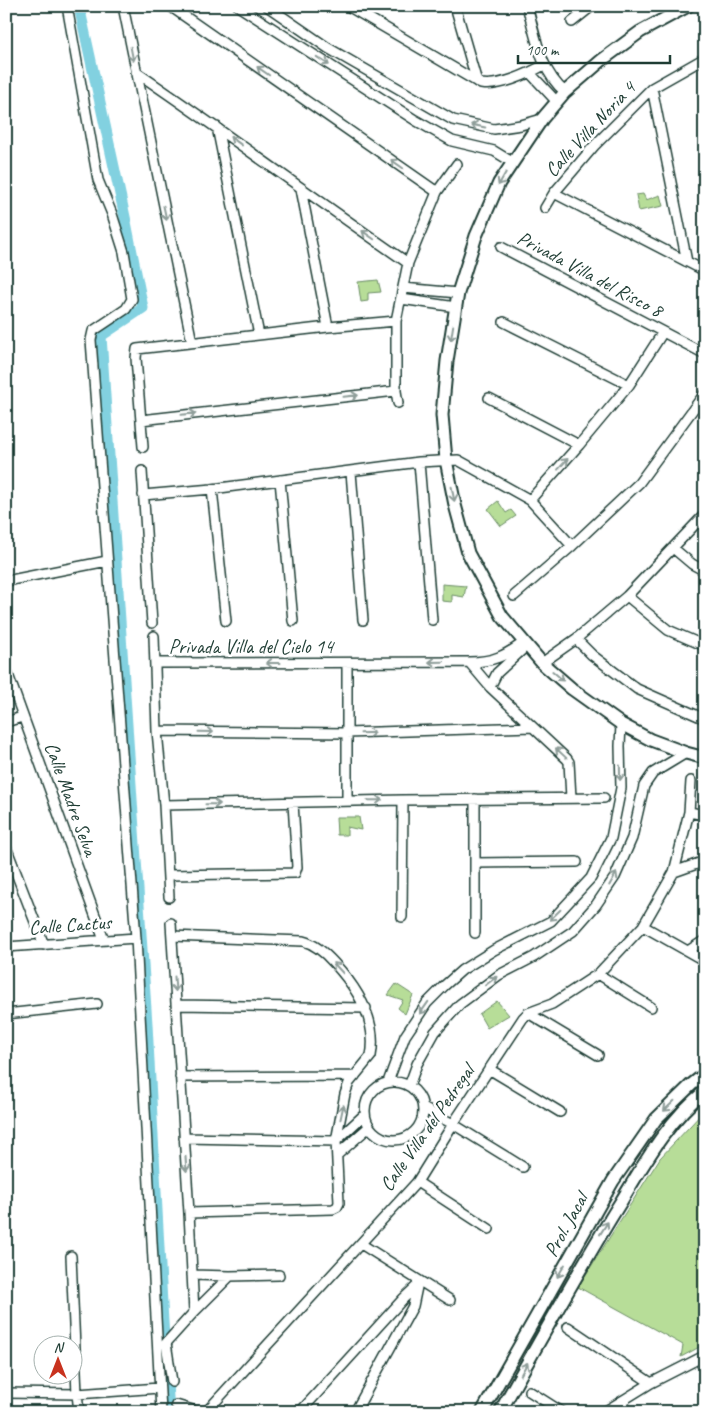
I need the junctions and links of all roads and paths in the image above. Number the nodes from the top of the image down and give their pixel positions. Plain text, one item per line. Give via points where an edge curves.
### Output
1 (67, 6) edge
2 (123, 6) edge
3 (170, 6) edge
4 (238, 6) edge
5 (267, 6) edge
6 (348, 6) edge
7 (455, 6) edge
8 (527, 6) edge
9 (592, 6) edge
10 (688, 6) edge
11 (572, 22) dead end
12 (297, 28) junction
13 (288, 39) junction
14 (705, 58) edge
15 (544, 65) junction
16 (136, 72) junction
17 (530, 73) junction
18 (477, 82) junction
19 (561, 88) junction
20 (652, 88) junction
21 (553, 98) junction
22 (542, 119) junction
23 (217, 127) junction
24 (512, 162) junction
25 (457, 164) dead end
26 (301, 189) junction
27 (436, 192) junction
28 (554, 193) junction
29 (544, 208) dead end
30 (501, 247) dead end
31 (687, 262) junction
32 (408, 263) junction
33 (705, 271) edge
34 (403, 288) junction
35 (458, 293) junction
36 (401, 299) junction
37 (456, 307) junction
38 (396, 321) junction
39 (504, 322) dead end
40 (328, 327) junction
41 (663, 332) junction
42 (259, 335) junction
43 (192, 342) junction
44 (705, 354) edge
45 (629, 385) junction
46 (396, 391) junction
47 (705, 393) edge
48 (489, 398) dead end
49 (398, 403) dead end
50 (141, 420) junction
51 (579, 445) junction
52 (143, 447) dead end
53 (452, 460) junction
54 (419, 462) junction
55 (142, 471) dead end
56 (351, 472) junction
57 (280, 480) junction
58 (212, 489) junction
59 (143, 495) junction
60 (530, 500) junction
61 (703, 518) edge
62 (572, 546) junction
63 (674, 548) junction
64 (108, 561) junction
65 (705, 571) edge
66 (6, 581) edge
67 (514, 596) dead end
68 (627, 596) junction
69 (363, 620) dead end
70 (432, 620) dead end
71 (226, 621) dead end
72 (293, 621) dead end
73 (152, 623) dead end
74 (154, 636) dead end
75 (576, 639) junction
76 (526, 644) junction
77 (705, 646) edge
78 (513, 654) junction
79 (545, 660) junction
80 (469, 662) junction
81 (347, 663) junction
82 (156, 664) junction
83 (6, 668) edge
84 (490, 687) junction
85 (22, 716) junction
86 (705, 719) edge
87 (6, 722) edge
88 (622, 724) junction
89 (531, 727) junction
90 (157, 731) junction
91 (347, 734) junction
92 (686, 753) junction
93 (705, 758) edge
94 (691, 780) dead end
95 (571, 798) junction
96 (604, 798) dead end
97 (475, 799) junction
98 (403, 800) junction
99 (347, 801) junction
100 (293, 803) junction
101 (164, 805) junction
102 (689, 812) junction
103 (705, 815) edge
104 (6, 847) edge
105 (705, 861) edge
106 (577, 862) dead end
107 (475, 863) junction
108 (674, 872) junction
109 (169, 875) junction
110 (169, 897) dead end
111 (402, 917) dead end
112 (171, 923) dead end
113 (643, 926) junction
114 (475, 933) dead end
115 (172, 936) junction
116 (136, 938) junction
117 (104, 940) junction
118 (705, 940) edge
119 (44, 945) junction
120 (6, 947) edge
121 (688, 951) junction
122 (705, 960) edge
123 (598, 974) junction
124 (97, 1004) dead end
125 (177, 1005) junction
126 (651, 1007) dead end
127 (366, 1008) junction
128 (528, 1013) junction
129 (6, 1014) edge
130 (598, 1055) dead end
131 (489, 1069) junction
132 (705, 1074) edge
133 (354, 1076) junction
134 (180, 1077) junction
135 (388, 1082) junction
136 (409, 1086) junction
137 (705, 1091) edge
138 (423, 1108) junction
139 (560, 1112) dead end
140 (364, 1115) junction
141 (453, 1124) junction
142 (369, 1127) junction
143 (184, 1138) junction
144 (336, 1141) junction
145 (337, 1155) junction
146 (523, 1166) dead end
147 (417, 1182) junction
148 (189, 1213) junction
149 (489, 1229) dead end
150 (361, 1244) junction
151 (572, 1253) junction
152 (71, 1256) dead end
153 (584, 1261) junction
154 (192, 1275) junction
155 (279, 1275) dead end
156 (230, 1276) junction
157 (419, 1285) junction
158 (450, 1300) dead end
159 (194, 1312) junction
160 (568, 1327) dead end
161 (705, 1358) edge
162 (172, 1382) dead end
163 (652, 1383) junction
164 (159, 1388) junction
165 (529, 1391) dead end
166 (6, 1393) edge
167 (77, 1394) junction
168 (624, 1400) junction
169 (176, 1405) dead end
170 (80, 1412) edge
171 (161, 1412) edge
172 (199, 1412) edge
173 (206, 1412) edge
174 (300, 1412) edge
175 (355, 1412) edge
176 (482, 1412) edge
177 (500, 1412) edge
178 (562, 1412) edge
179 (604, 1412) edge
180 (623, 1412) edge

1 - 64 street via 98,180 124,252 132,298 126,309 96,328 91,336
2 -> 16 street
27 -> 3 street
4 - 13 street
5 - 12 street
6 - 18 street
7 - 18 street
8 - 15 street
9 - 11 street
10 - 19 street via 640,32
12 - 13 street
22 -> 12 street via 494,129 453,120
13 -> 24 street via 448,139 494,151
14 - 20 street, Calle Villa Noria 4
15 - 17 street
15 - 19 street
16 - 23 street
16 -> 43 street
17 - 18 street via 494,84
17 - 21 street
19 - 21 street
20 - 28 street, Calle Villa Noria 4 via 594,146
20 - 31 street, Calle Villa Noria 4
21 - 22 street
22 - 24 street
26 -> 23 street
23 - 42 street
24 -> 35 street via 499,183 476,236
25 - 27 street
32 -> 26 street
26 - 40 street
27 - 32 street
28 - 29 street, Calle Villa Noria 4
28 - 31 street, Calle Villa Noria 4
30 - 41 street, Privada Villa del Risco 8
31 - 33 street, Calle Villa Noria 4
32 - 34 street
34 - 35 street
34 - 36 street
35 - 37 street
36 - 37 street
36 - 38 street
37 -> 53 street via 442,415
38 - 40 street
38 - 46 street
39 - 45 street
40 - 42 street
41 - 44 street, Privada Villa del Risco 8
41 - 45 street, Privada Villa del Risco 8
42 - 43 street
43 - 50 street via 137,349
45 - 51 street, Privada Villa del Risco 8
46 - 49 street
50 -> 46 street
47 - 62 street via 639,483
48 - 51 street
50 - 52 street
60 -> 51 street, Privada Villa del Risco 8
53 - 54 street
53 - 60 street
53 -> 76 street via 455,505 468,552 502,616
54 - 56 street
54 - 70 street
55 - 59 street, Privada Villa del Cielo 14
56 - 57 street
56 - 69 street
57 - 58 street
57 - 72 street, Privada Villa del Cielo 14
58 - 59 street
58 - 71 street, Privada Villa del Cielo 14
59 - 73 street, Privada Villa del Cielo 14
60 - 62 street
61 - 63 street
62 - 67 street
63 - 65 street
63 - 68 street
64 - 66 street
64 - 116 street
68 - 75 street
68 - 77 street via 668,630
74 - 82 street, Privada Villa del Cielo 14
75 - 79 street
75 - 86 street via 637,689
76 - 78 street
76 - 79 street
78 - 80 street, Privada Villa del Cielo 14 via 486,662
78 - 84 street via 496,673
79 -> 88 street via 572,689
80 -> 81 street, Privada Villa del Cielo 14
80 - 84 street
81 -> 82 street, Privada Villa del Cielo 14
81 - 91 street, Privada Villa del Cielo 14
82 - 90 street, Privada Villa del Cielo 14
83 - 85 street, Calle Madre Selva
84 - 89 street
85 - 87 street
85 - 117 street, Calle Madre Selva
88 - 92 street via 651,740
88 -> 135 street via 620,788 611,838 590,878 551,920 462,970 427,1003 405,1036
91 -> 89 street
95 -> 89 street via 569,762
90 -> 91 street
90 - 101 street, Privada Villa del Cielo 14
91 - 99 street, Privada Villa del Cielo 14
92 - 93 street
136 -> 92 street via 435,1032 460,1004 499,975 573,931 596,905 615,877 632,838 644,786 653,773
94 - 102 street
95 - 96 street
95 - 97 street
97 - 98 street
97 - 107 street
99 -> 98 street
98 - 111 street
99 - 100 street
101 -> 100 street
100 - 109 street via 297,868 294,873
101 - 109 street, Privada Villa del Cielo 14
102 - 103 street
102 - 108 street
104 - 119 street
105 - 108 street
106 - 107 street
107 - 114 street
108 - 113 street
109 - 110 street, Privada Villa del Cielo 14
112 - 115 street
113 - 121 street
113 - 123 street
115 -> 125 street
127 -> 115 street via 350,981 326,955 307,942
116 - 117 street, Calle Cactus
116 - 164 street
117 - 119 street, Calle Cactus
118 - 121 street
119 - 120 street, Calle Cactus
121 - 122 street
123 - 126 street
123 - 128 street via 552,1004
124 - 129 street
125 - 127 street
125 - 134 street
127 - 133 street via 370,1021 371,1056
128 - 130 street
128 - 131 street, Calle Villa del Pedregal
131 - 139 street
131 - 141 street, Calle Villa del Pedregal
132 -> 151 street, Prol. Jacal via 656,1119 604,1195
133 - 134 street
144 -> 133 street via 345,1094
134 - 143 street
135 - 136 street
135 - 140 street via 370,1094
136 - 138 street via 418,1094
153 -> 137 street, Prol. Jacal via 648,1157 677,1118
138 - 141 street
138 - 142 street via 419,1128 410,1136 386,1140
140 - 142 street
140 - 144 street
141 - 146 street
141 - 147 street, Calle Villa del Pedregal
142 - 145 street
143 - 144 street
143 -> 148 street
144 - 145 street
145 - 148 street via 338,1203 333,1209
147 - 149 street
147 - 150 street, Calle Villa del Pedregal
148 - 154 street
150 - 157 street
150 - 173 street, Calle Villa del Pedregal
151 - 153 street
151 -> 176 street, Prol. Jacal
152 - 167 street
177 -> 153 street, Prol. Jacal
154 - 156 street
154 - 159 street
155 - 156 street
156 - 159 street
157 - 158 street
157 - 174 street
157 - 175 street via 413,1306
159 - 162 street via 166,1343
160 - 163 street
161 - 163 street
163 - 168 street
164 - 167 street
164 - 171 street
165 - 178 street
166 - 167 street
167 - 170 street
168 - 179 street
168 - 180 street
169 - 172 street

